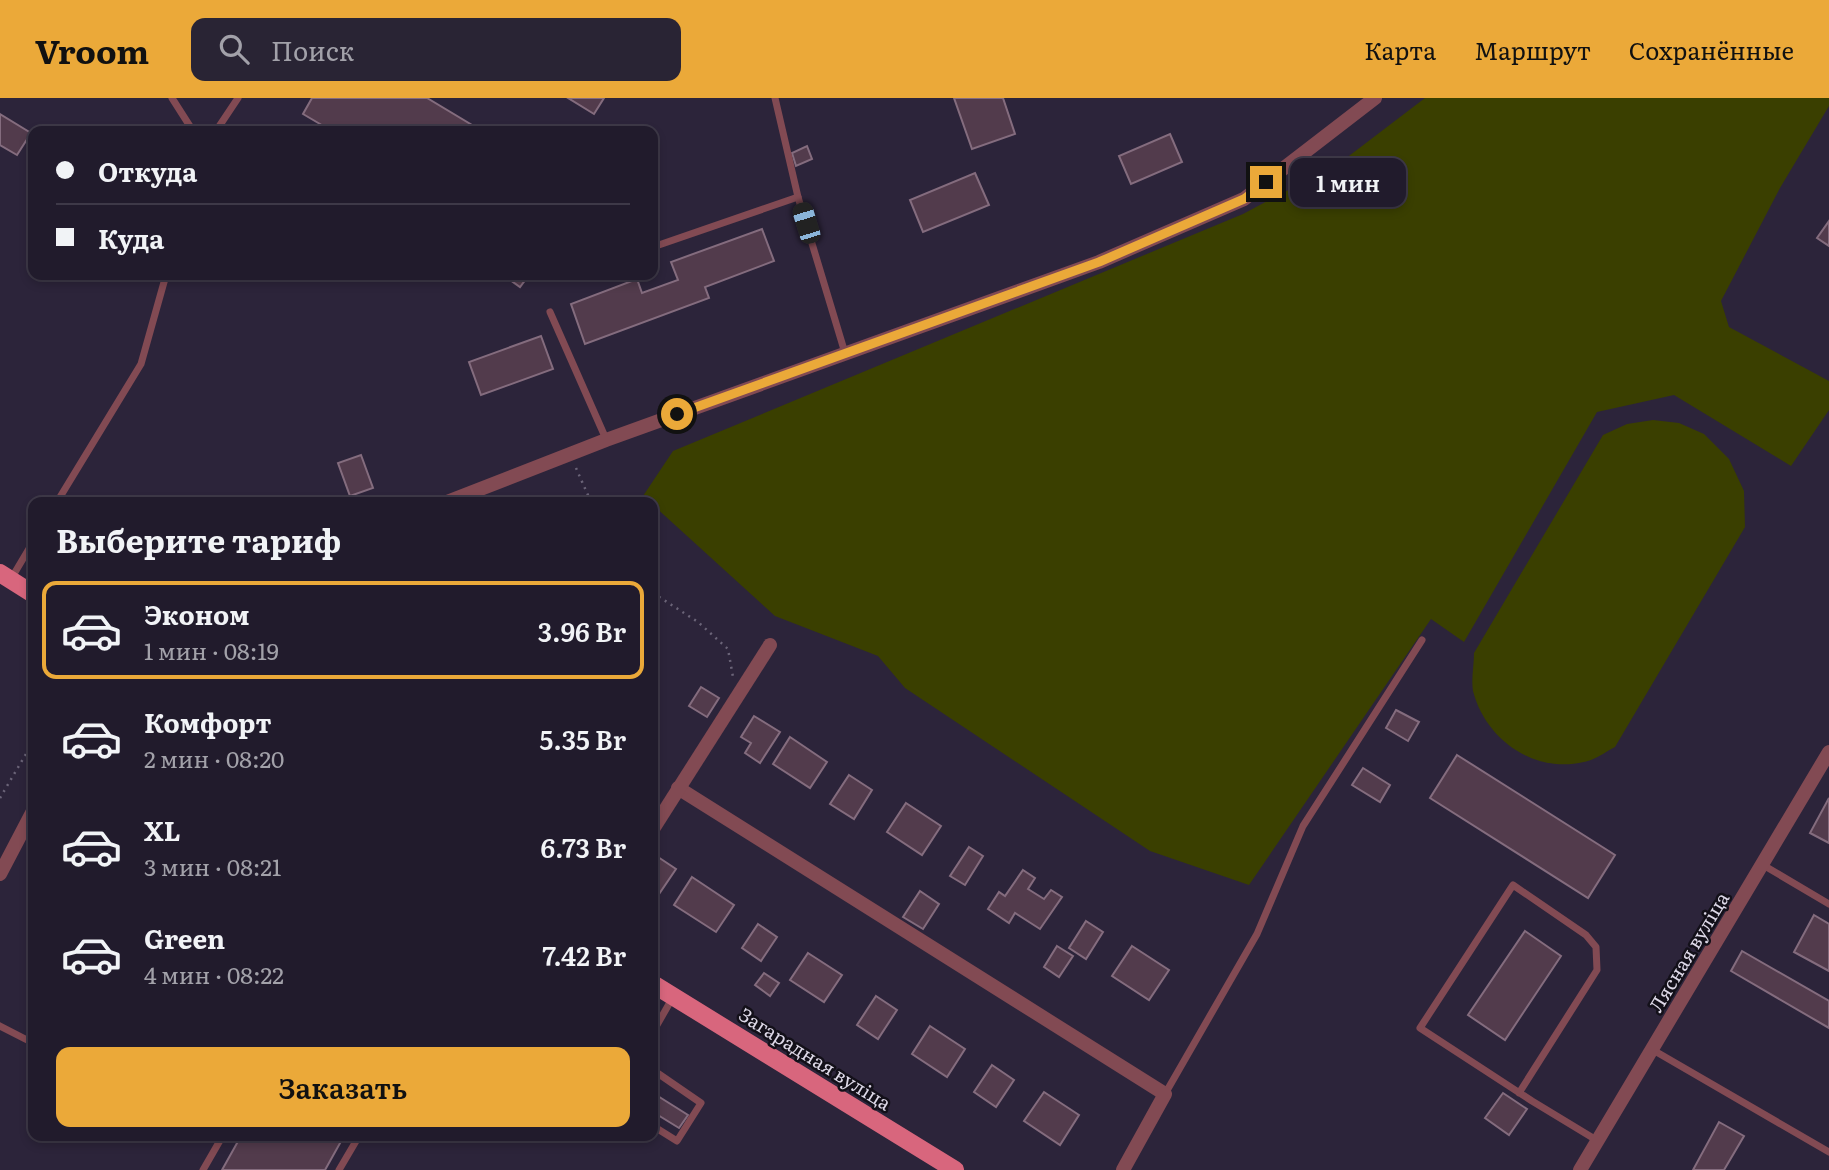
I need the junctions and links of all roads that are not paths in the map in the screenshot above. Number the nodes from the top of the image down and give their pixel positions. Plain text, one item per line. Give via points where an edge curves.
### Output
1 (172, 98) edge
2 (238, 98) edge
3 (775, 98) edge
4 (1375, 98) edge
5 (190, 126) edge
6 (219, 126) edge
7 (798, 197) junction
8 (658, 245) edge
9 (165, 280) edge
10 (550, 312) dead end
11 (845, 353) junction
12 (606, 440) junction
13 (60, 497) edge
14 (460, 497) edge
15 (28, 548) edge
16 (6, 577) edge
17 (28, 591) edge
18 (1422, 640) dead end
19 (770, 645) dead end
20 (1829, 751) edge
21 (678, 789) junction
22 (28, 821) edge
23 (658, 821) edge
24 (1763, 865) junction
25 (0, 874) edge
26 (1829, 904) edge
27 (658, 987) edge
28 (673, 996) junction
29 (658, 1023) edge
30 (0, 1026) edge
31 (28, 1040) edge
32 (1653, 1049) junction
33 (658, 1073) edge
34 (1519, 1093) junction
35 (1165, 1094) junction
36 (658, 1129) edge
37 (220, 1141) edge
38 (356, 1141) edge
39 (1598, 1141) junction
40 (1829, 1152) edge
41 (203, 1170) edge
42 (339, 1170) edge
43 (955, 1170) edge
44 (1123, 1170) edge
45 (1580, 1170) edge

1 - 5 lane
2 - 6 lane
3 - 7 lane
4 - 11 street via 1244,199 1099,262
7 - 8 lane
7 - 11 lane
9 - 13 lane via 141,364
10 - 12 lane
11 - 12 street
12 - 14 street
15 - 16 lane
16 - 17 main road
18 - 35 lane via 1303,826 1257,934
19 - 21 street
20 - 24 street, Лясная вуліца
21 - 23 street
21 - 35 street
22 - 25 street
24 - 26 lane
24 - 32 street, Лясная вуліца
27 - 28 main road, Загарадная вуліца
28 - 29 lane
28 - 43 main road, Загарадная вуліца
30 - 31 lane
32 - 39 street, Лясная вуліца
32 - 40 lane
33 - 36 lane via 701,1102 677,1141
34 - 34 lane via 1597,970 1596,947 1586,935 1513,885 1419,1028
34 - 39 lane
35 - 44 street
37 - 41 lane
38 - 42 lane
39 - 45 street, Лясная вуліца

